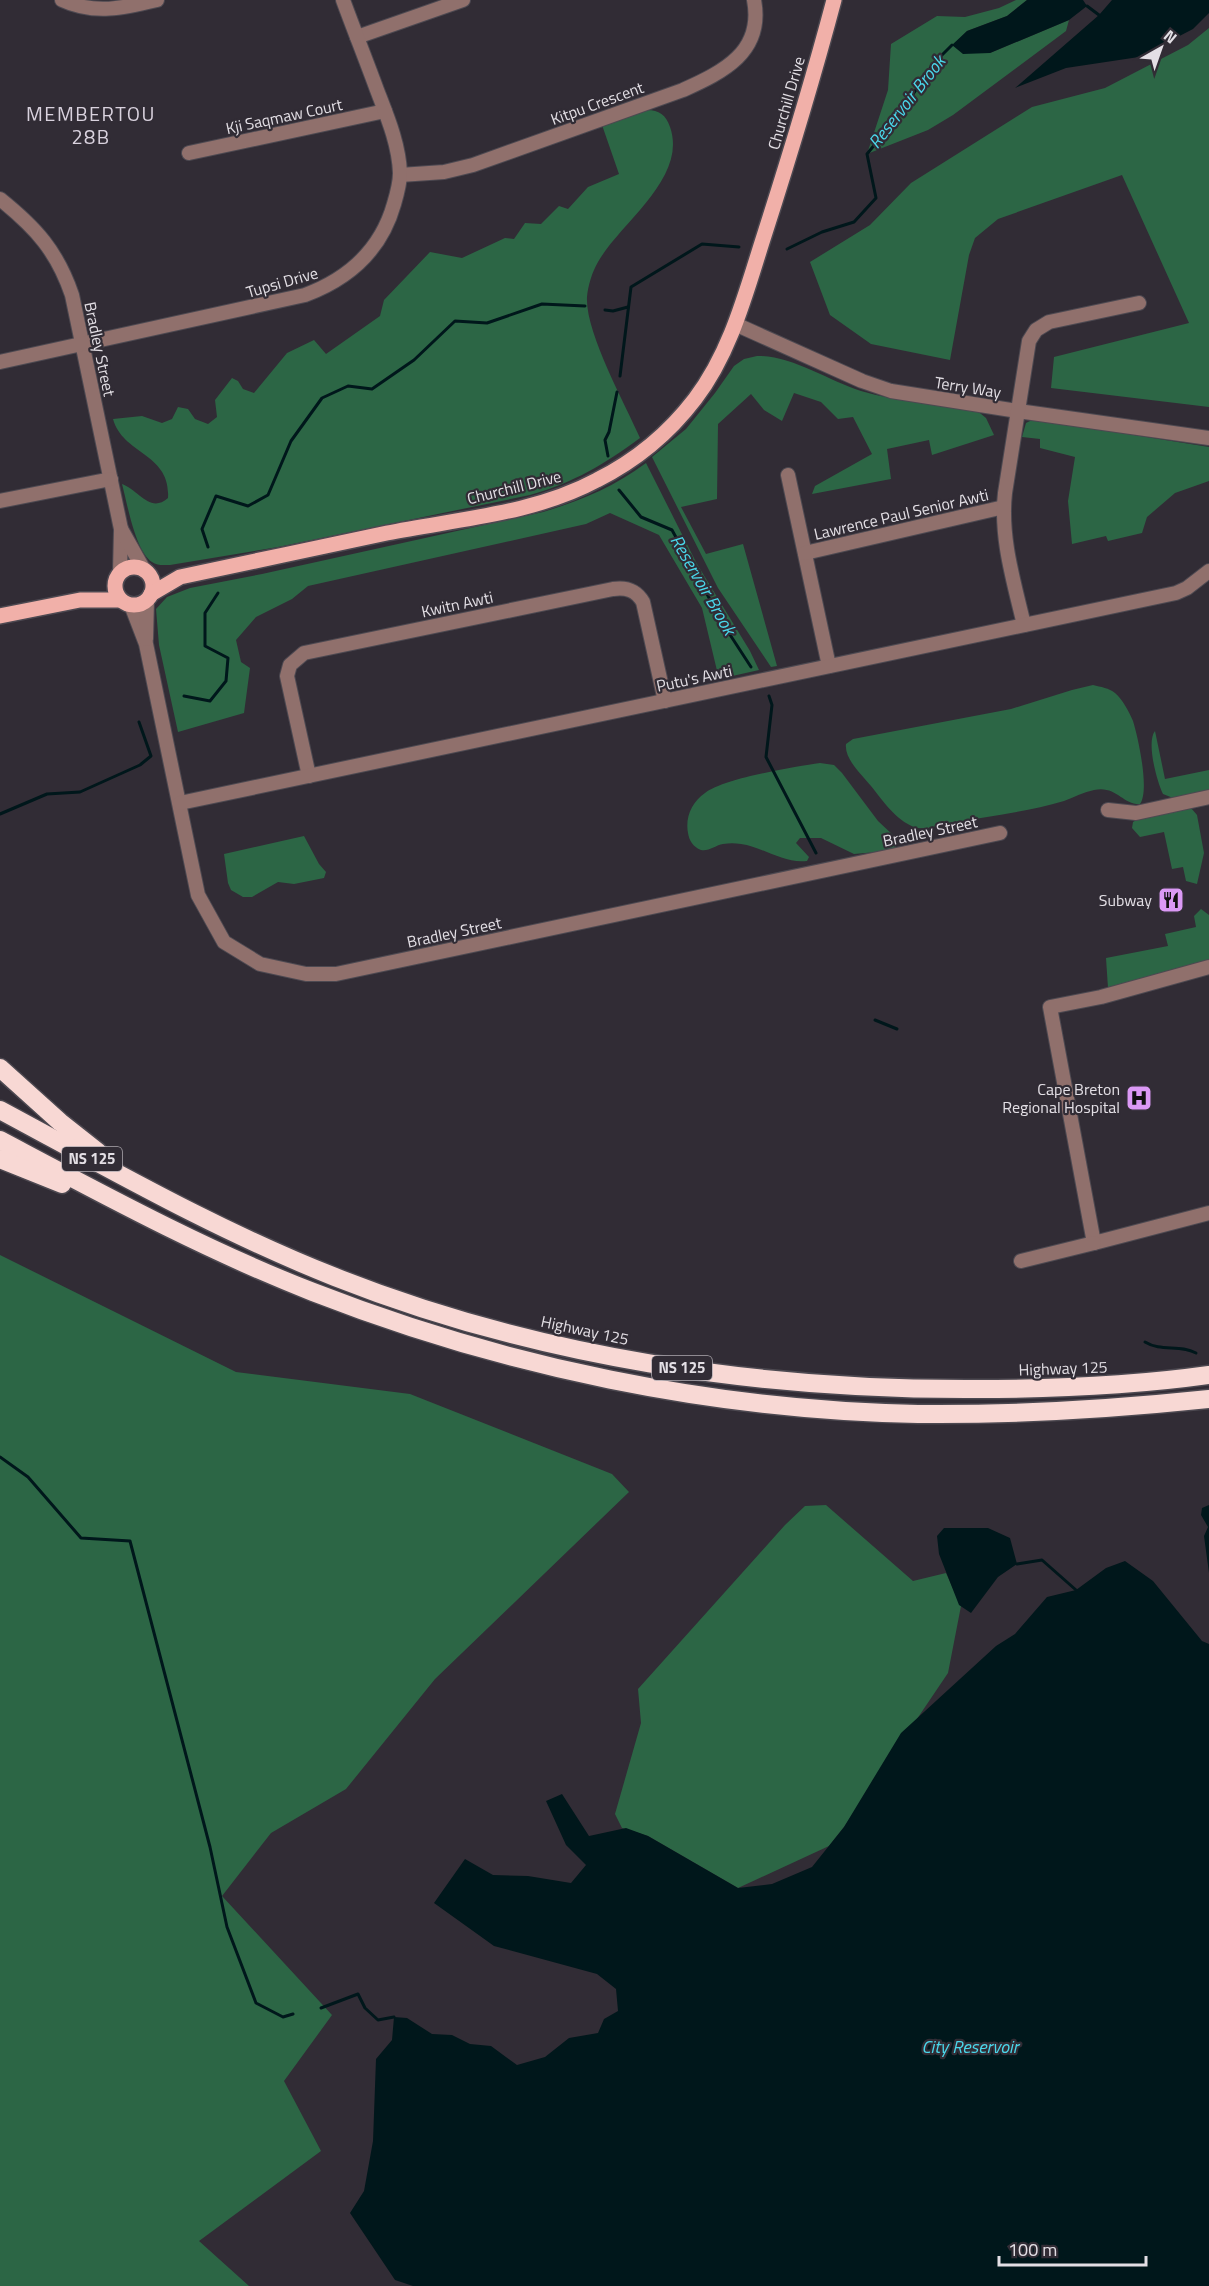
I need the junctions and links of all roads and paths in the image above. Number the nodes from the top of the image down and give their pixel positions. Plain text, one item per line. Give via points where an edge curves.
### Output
1 (62, 0) edge
2 (157, 0) edge
3 (343, 0) edge
4 (464, 0) edge
5 (754, 0) edge
6 (834, 0) edge
7 (357, 37) junction
8 (385, 111) junction
9 (189, 153) dead end
10 (400, 175) junction
11 (0, 199) edge
12 (1139, 303) dead end
13 (735, 324) junction
14 (83, 344) junction
15 (0, 362) edge
16 (1018, 411) junction
17 (1209, 438) edge
18 (788, 475) dead end
19 (111, 479) junction
20 (0, 501) edge
21 (1004, 507) junction
22 (121, 529) junction
23 (805, 553) junction
24 (145, 571) junction
25 (1209, 571) edge
26 (180, 577) junction
27 (117, 578) junction
28 (149, 597) junction
29 (80, 600) junction
30 (125, 603) junction
31 (0, 616) edge
32 (1023, 625) junction
33 (146, 644) junction
34 (829, 666) junction
35 (665, 701) junction
36 (309, 776) junction
37 (1209, 797) edge
38 (180, 803) junction
39 (1108, 810) dead end
40 (1000, 833) dead end
41 (1209, 968) edge
42 (0, 1068) edge
43 (0, 1110) edge
44 (0, 1140) edge
45 (0, 1159) edge
46 (184, 1209) junction
47 (1209, 1213) edge
48 (167, 1225) junction
49 (1094, 1243) junction
50 (1021, 1261) dead end
51 (1208, 1375) edge
52 (1209, 1399) edge

1 - 2 street via 102,10
3 - 7 street, Tupsi Drive
4 - 7 street
5 - 10 street, Kitpu Crescent via 756,22 751,39 737,59 716,75 474,165
6 - 13 main road, Churchill Drive via 791,153
7 - 8 street, Tupsi Drive
8 - 9 street, Kji Saqmaw Court
8 - 10 street, Tupsi Drive
10 - 14 street, Tupsi Drive via 389,219 378,241 359,263 331,284 299,297
11 - 14 street, Bradley Street via 41,236 60,265
12 - 16 street via 1049,322 1036,330 1027,347
13 - 16 street, Terry Way via 876,387
13 - 26 main road, Churchill Drive via 708,380 688,407 646,449 596,481 551,499 494,513
14 - 15 street, Tupsi Drive
14 - 19 street, Bradley Street
16 - 17 street, Terry Way
16 - 21 street
18 - 23 street
19 - 20 street
19 - 22 street, Bradley Street
21 - 23 street, Lawrence Paul Senior Awti
21 - 32 street via 1005,537
22 - 24 street, Bradley Street
22 - 27 street, Bradley Street
23 - 34 street
24 - 26 main road, Churchill Drive
24 - 27 main road via 132,567
24 - 28 main road via 153,582
25 - 32 street, Putu's Awti via 1176,593
26 - 28 main road, Churchill Drive
27 - 29 main road
27 - 30 main road via 116,595
28 - 30 main road via 137,605
28 - 33 street, Bradley Street
29 - 30 main road
29 - 31 main road
30 - 33 street, Bradley Street
32 - 34 street, Putu's Awti
33 - 38 street, Bradley Street
34 - 35 street, Putu's Awti
35 - 36 street, Putu's Awti
35 - 36 street, Kwitn Awti via 643,602 625,589 304,653 290,665 287,676
36 - 38 street, Putu's Awti
37 - 39 street via 1136,813
38 - 40 street, Bradley Street via 198,895 224,942 260,964 306,974 336,974
41 - 49 street via 1050,1008
42 - 46 highway via 90,1146
43 - 46 highway, Highway 125 / NS 125
44 - 48 highway, NS 125
45 - 48 highway
46 - 51 highway, Highway 125 / NS 125 via 310,1268 401,1302 525,1336 650,1363 740,1377 873,1388 1081,1388
47 - 49 street
48 - 52 highway, NS 125 via 313,1292 397,1322 536,1363 658,1389 796,1407 918,1414 1065,1411
49 - 50 street

